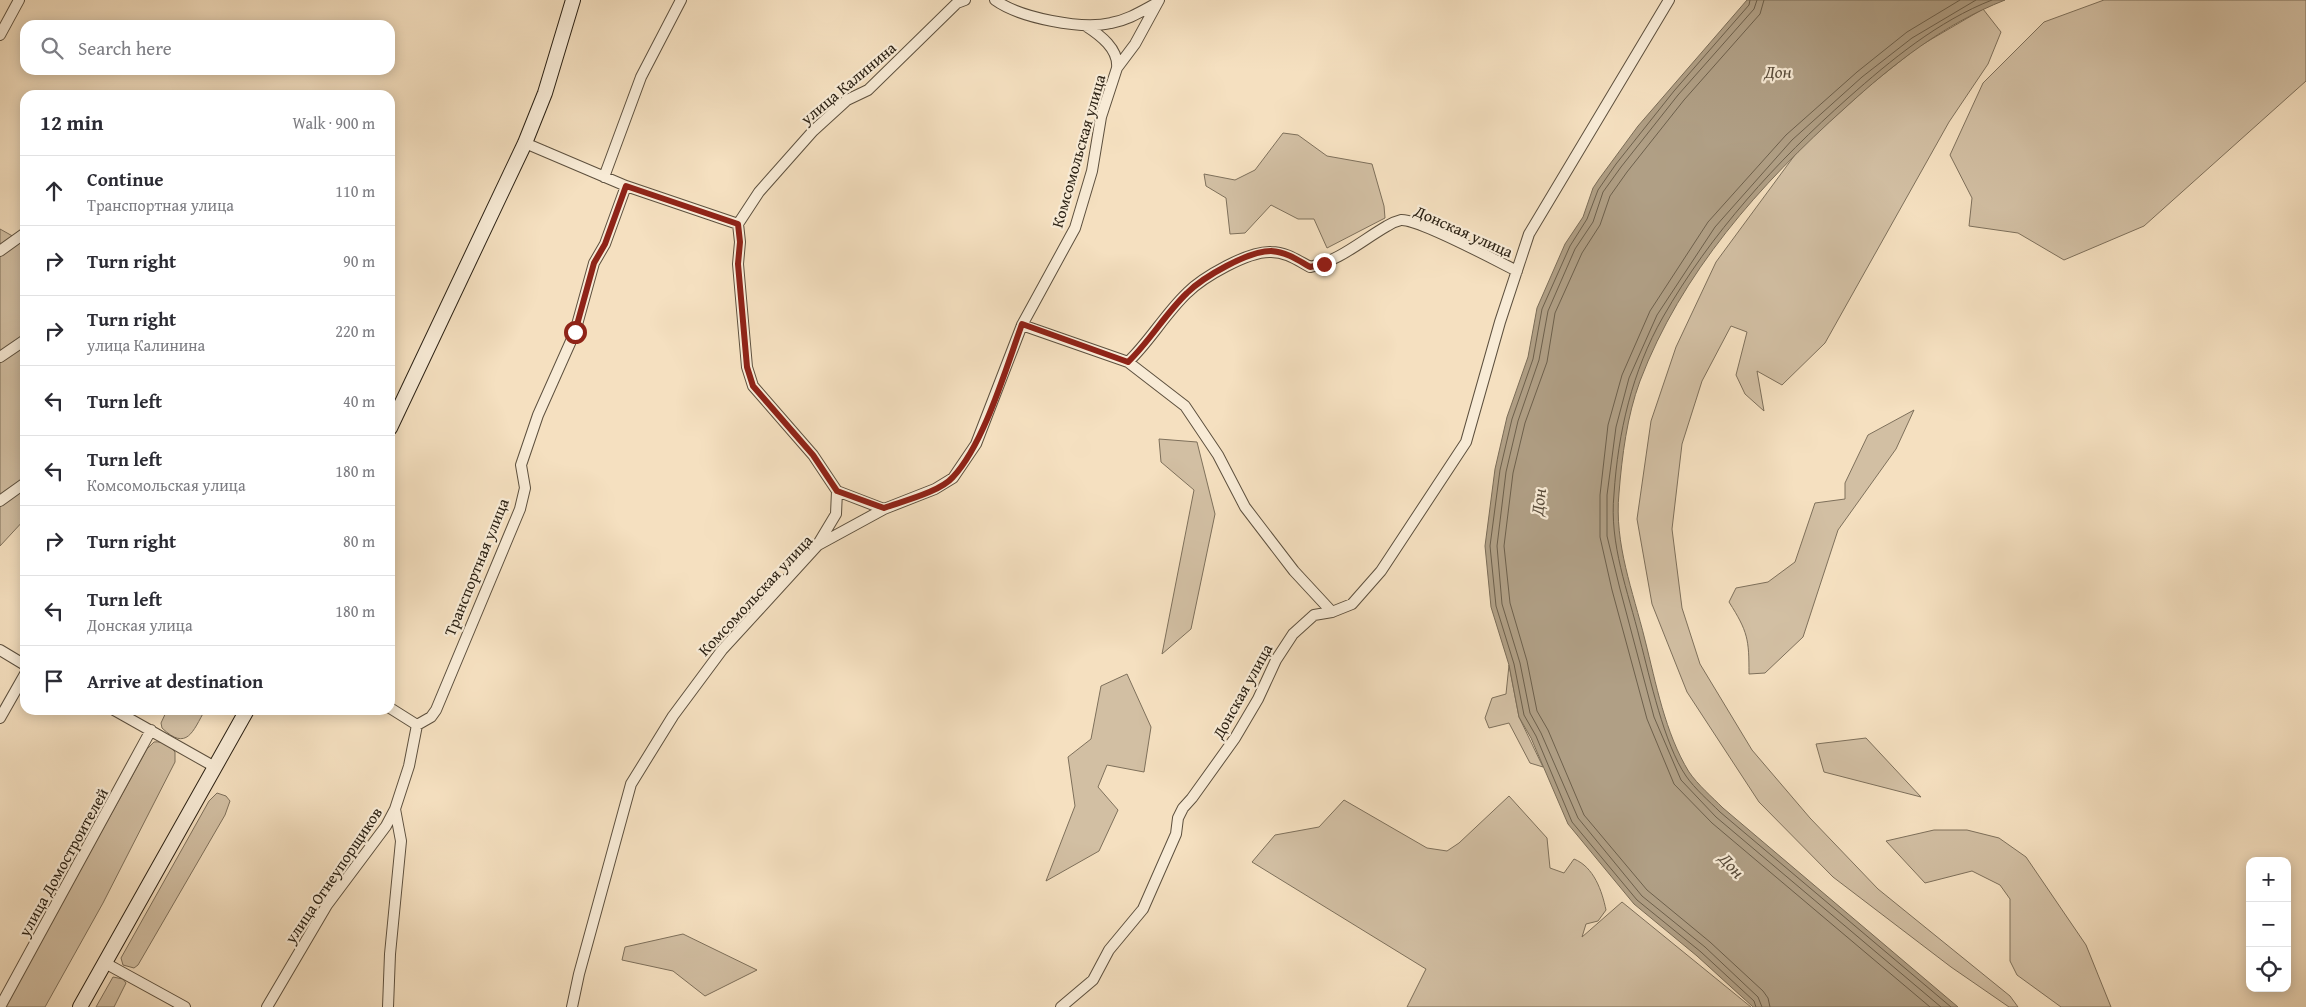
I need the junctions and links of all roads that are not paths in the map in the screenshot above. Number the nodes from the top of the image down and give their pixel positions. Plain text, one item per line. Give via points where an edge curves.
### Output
1 (19, 0) edge
2 (573, 0) edge
3 (681, 0) edge
4 (965, 0) edge
5 (995, 0) edge
6 (1670, 0) edge
7 (1158, 1) edge
8 (1086, 26) junction
9 (0, 35) edge
10 (1118, 68) junction
11 (525, 143) junction
12 (604, 177) junction
13 (626, 186) junction
14 (738, 224) junction
15 (20, 236) edge
16 (0, 250) edge
17 (1517, 271) junction
18 (1022, 324) junction
19 (20, 343) edge
20 (0, 357) edge
21 (1128, 362) junction
22 (395, 417) edge
23 (20, 486) edge
24 (837, 491) junction
25 (0, 500) edge
26 (884, 508) junction
27 (818, 545) junction
28 (1332, 612) junction
29 (0, 650) edge
30 (20, 662) edge
31 (20, 683) edge
32 (395, 711) edge
33 (123, 715) edge
34 (244, 715) edge
35 (0, 718) edge
36 (417, 725) junction
37 (151, 730) junction
38 (215, 766) junction
39 (395, 809) junction
40 (105, 963) junction
41 (0, 1007) edge
42 (80, 1007) edge
43 (185, 1007) edge
44 (267, 1007) edge
45 (388, 1007) edge
46 (572, 1007) edge
47 (1061, 1007) edge

1 - 9 street
2 - 11 main road via 545,93
3 - 12 street via 641,77
4 - 14 street, улица Калинина via 957,3 868,90 847,100 813,130 758,192
5 - 8 street via 1003,6 1040,18
6 - 17 street, Донская улица via 1529,234
7 - 8 street via 1129,18 1111,24
7 - 10 street, Комсомольская улица
8 - 10 street via 1110,46 1118,60
10 - 18 street, Комсомольская улица via 1101,117 1092,171 1075,228
11 - 12 street
11 - 22 main road
12 - 13 street
13 - 14 street
13 - 36 street, Транспортная улица via 605,244 594,263 575,332 538,415 521,465 524,488 520,509 436,710
14 - 24 street via 738,264 747,367 753,386 813,455
15 - 16 street
17 - 21 street, Донская улица via 1422,226 1401,220 1324,264 1310,267 1289,254 1271,251 1249,256 1217,272 1188,291 1162,320 1146,345
17 - 28 street, Донская улица via 1466,442 1382,572 1352,604
18 - 21 street
18 - 26 street, Комсомольская улица via 976,444 953,478 935,489
19 - 20 street
21 - 28 street via 1185,406 1218,455 1245,507 1294,571
23 - 25 street
24 - 26 street
24 - 27 street via 836,514
26 - 27 street, Комсомольская улица
27 - 46 street, Комсомольская улица via 722,650 673,716 631,784
28 - 47 street, Донская улица via 1314,615 1293,634 1235,738 1183,808 1176,834 1143,909 1109,950 1093,980
29 - 30 street
31 - 35 street
32 - 36 street
33 - 37 street
34 - 38 main road
36 - 39 street, улица Огнеупорщиков via 409,766
37 - 38 street
37 - 41 street, улица Домостроителей
38 - 40 main road
39 - 44 street, улица Огнеупорщиков via 327,905
39 - 45 street via 401,841
40 - 42 main road
40 - 43 street

